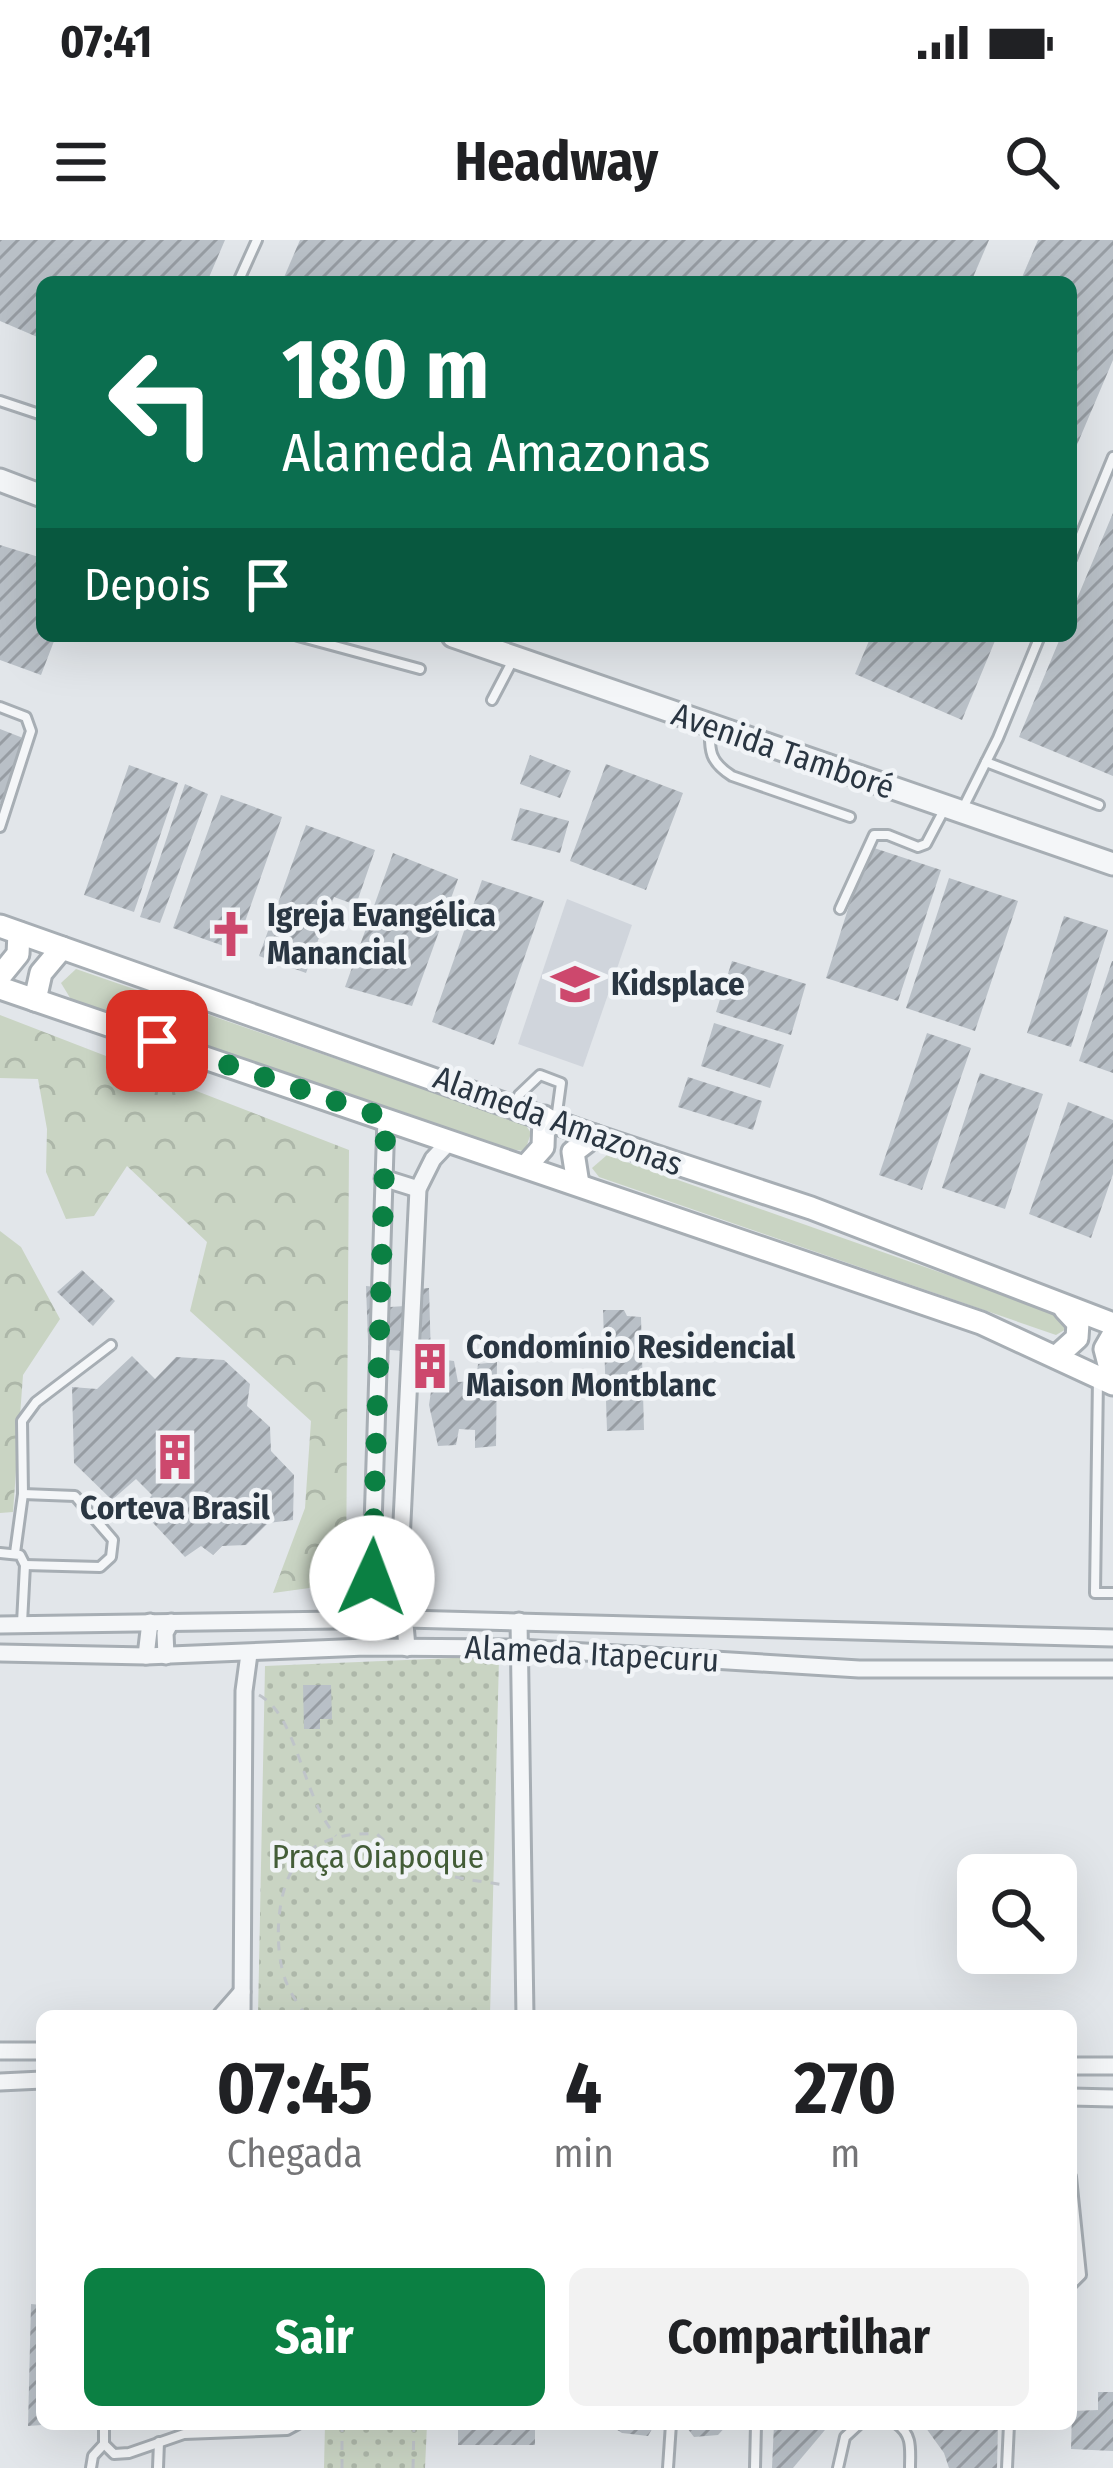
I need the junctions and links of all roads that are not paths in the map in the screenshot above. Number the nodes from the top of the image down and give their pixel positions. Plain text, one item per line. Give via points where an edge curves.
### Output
1 (257, 240) edge
2 (241, 276) edge
3 (0, 401) edge
4 (36, 413) edge
5 (1113, 457) edge
6 (0, 480) edge
7 (36, 494) edge
8 (1077, 544) edge
9 (320, 642) edge
10 (471, 642) edge
11 (1037, 642) edge
12 (514, 657) junction
13 (420, 669) dead end
14 (492, 700) dead end
15 (0, 707) edge
16 (710, 726) junction
17 (986, 762) junction
18 (1099, 806) dead end
19 (953, 809) junction
20 (850, 817) dead end
21 (0, 826) edge
22 (1113, 864) edge
23 (841, 908) dead end
24 (9, 930) edge
25 (62, 948) junction
26 (0, 976) edge
27 (0, 988) edge
28 (35, 1000) junction
29 (515, 1106) junction
30 (386, 1118) junction
31 (550, 1119) junction
32 (594, 1136) junction
33 (450, 1141) junction
34 (526, 1166) junction
35 (383, 1178) junction
36 (578, 1184) junction
37 (418, 1189) junction
38 (1065, 1309) junction
39 (1113, 1324) edge
40 (1113, 1335) edge
41 (112, 1346) dead end
42 (1056, 1358) junction
43 (1108, 1380) edge
44 (22, 1494) junction
45 (0, 1552) edge
46 (14, 1553) junction
47 (25, 1564) junction
48 (1113, 1593) edge
49 (406, 1618) junction
50 (370, 1620) junction
51 (150, 1622) junction
52 (171, 1622) junction
53 (519, 1622) junction
54 (0, 1625) edge
55 (22, 1625) junction
56 (799, 1630) junction
57 (1113, 1638) edge
58 (407, 1648) junction
59 (520, 1648) junction
60 (0, 1653) edge
61 (250, 1654) junction
62 (146, 1656) junction
63 (166, 1656) junction
64 (798, 1665) junction
65 (1113, 1670) edge
66 (242, 1992) junction
67 (226, 2010) edge
68 (242, 2010) edge
69 (525, 2010) edge
70 (0, 2051) edge
71 (36, 2051) edge
72 (1077, 2066) edge
73 (1113, 2066) edge
74 (36, 2080) edge
75 (0, 2082) edge
76 (1077, 2097) edge
77 (1113, 2098) edge
78 (1077, 2236) edge
79 (1077, 2279) edge
80 (104, 2430) edge
81 (287, 2430) edge
82 (671, 2430) edge
83 (756, 2430) edge
84 (853, 2430) edge
85 (904, 2430) edge
86 (1009, 2430) edge
87 (159, 2443) junction
88 (104, 2444) junction
89 (91, 2468) edge
90 (158, 2468) edge
91 (668, 2468) edge
92 (755, 2468) edge
93 (838, 2468) edge
94 (910, 2468) edge
95 (1007, 2468) edge

1 - 2 lane
3 - 4 lane
5 - 8 lane
6 - 7 street
9 - 13 lane
10 - 12 street, Avenida Tamboré
11 - 17 lane
12 - 14 lane
12 - 16 street, Avenida Tamboré
15 - 21 lane via 26,717 31,731
16 - 19 street, Avenida Tamboré
16 - 20 lane via 709,754 718,767
17 - 18 lane
17 - 19 lane
19 - 22 street, Avenida Tamboré
19 - 23 lane via 918,847 874,835
24 - 25 main road, Alameda Amazonas
24 - 26 main road via 18,954
25 - 28 main road via 41,973
25 - 29 main road, Alameda Amazonas
27 - 28 main road, Alameda Amazonas
28 - 30 main road, Alameda Amazonas
29 - 31 main road, Alameda Amazonas
29 - 31 lane via 540,1076 561,1083
30 - 33 main road, Alameda Amazonas
30 - 35 street
31 - 32 main road, Alameda Amazonas
31 - 34 main road via 543,1147
32 - 36 main road via 573,1152
32 - 38 main road, Alameda Amazonas via 811,1208
33 - 34 main road, Alameda Amazonas
33 - 37 street
34 - 36 main road, Alameda Amazonas
35 - 37 street
35 - 50 street
36 - 42 main road, Alameda Amazonas via 981,1323
37 - 49 street via 400,1563
38 - 39 main road, Alameda Amazonas
38 - 42 main road via 1078,1323 1077,1338
40 - 43 main road
41 - 44 lane via 22,1421
42 - 43 main road, Alameda Amazonas
43 - 48 lane via 1096,1593
44 - 46 lane
44 - 47 lane via 76,1496 113,1540 100,1567
45 - 46 lane
46 - 47 lane
47 - 55 lane
49 - 50 street, Alameda Itapecuru
49 - 53 street, Alameda Itapecuru
49 - 58 street
50 - 52 street, Alameda Itapecuru
51 - 52 street, Alameda Itapecuru
51 - 55 street, Alameda Itapecuru
51 - 62 street
52 - 63 street
53 - 56 street, Alameda Itapecuru
53 - 59 street
54 - 55 street, Alameda Itapecuru
56 - 57 street, Alameda Itapecuru
56 - 64 street
58 - 59 street, Alameda Itapecuru
58 - 61 street, Alameda Itapecuru
59 - 64 street, Alameda Itapecuru
59 - 69 street
60 - 62 street, Alameda Itapecuru
61 - 63 street, Alameda Itapecuru
61 - 66 street
62 - 63 street, Alameda Itapecuru
64 - 65 street, Alameda Itapecuru
66 - 67 street
66 - 68 street
70 - 71 street
72 - 73 street
74 - 75 street
76 - 77 street
78 - 79 lane
80 - 88 lane
81 - 87 lane via 184,2434
82 - 91 lane
83 - 92 lane
84 - 93 lane
85 - 94 lane
86 - 95 lane
87 - 88 lane via 123,2454
87 - 90 lane
88 - 89 lane

